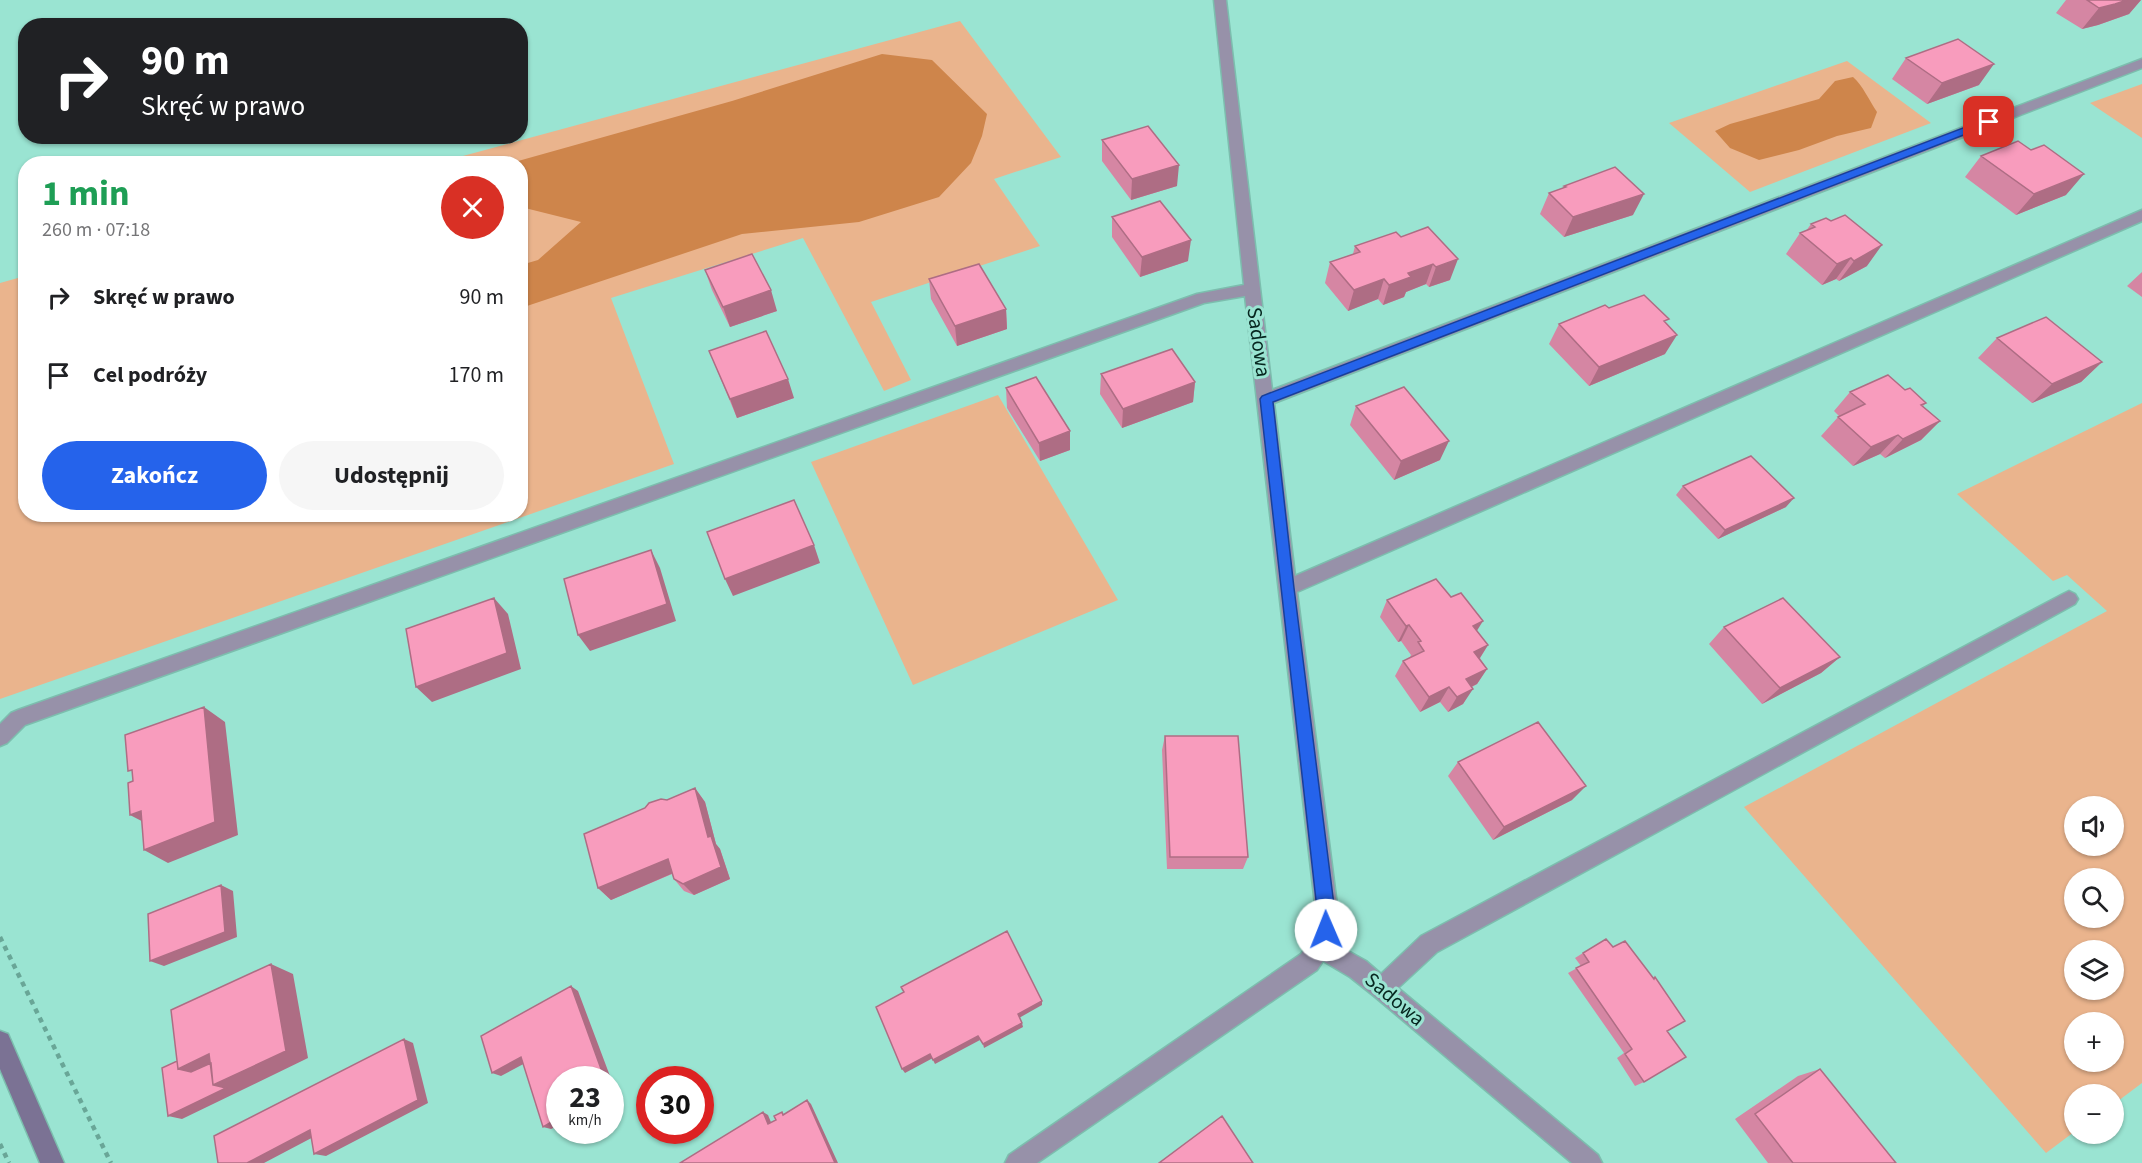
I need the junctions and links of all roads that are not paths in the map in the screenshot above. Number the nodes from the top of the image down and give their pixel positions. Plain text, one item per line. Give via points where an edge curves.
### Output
1 (1220, 0) edge
2 (2142, 63) edge
3 (2142, 215) edge
4 (1252, 290) junction
5 (1267, 399) junction
6 (1287, 588) junction
7 (2069, 599) dead end
8 (0, 737) edge
9 (1320, 947) junction
10 (1382, 988) junction
11 (0, 1042) edge
12 (52, 1163) edge
13 (1017, 1163) edge
14 (1590, 1163) edge

1 - 4 street, Sadowa
2 - 5 street
3 - 6 street
4 - 5 street, Sadowa
4 - 8 street via 1202,298 18,719
5 - 6 street, Sadowa
6 - 9 street, Sadowa via 1327,913
7 - 10 street via 1429,944
9 - 10 street, Sadowa
9 - 13 street via 1291,976
10 - 14 street, Sadowa
11 - 12 street

